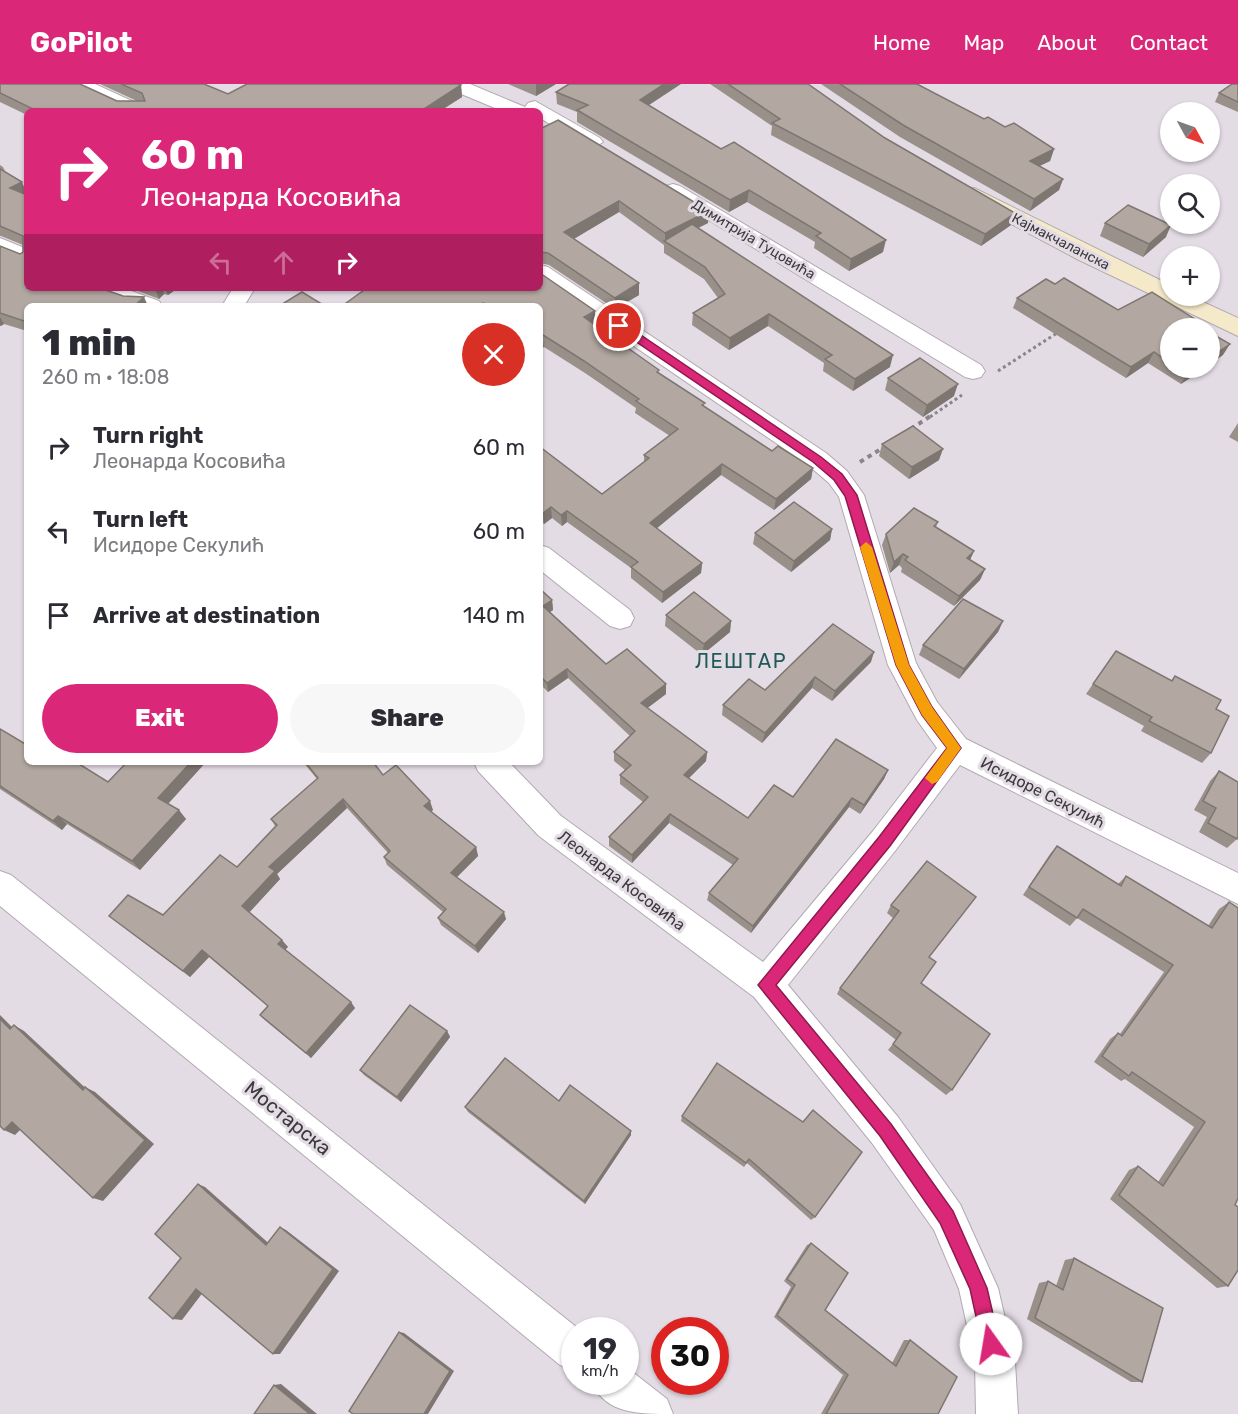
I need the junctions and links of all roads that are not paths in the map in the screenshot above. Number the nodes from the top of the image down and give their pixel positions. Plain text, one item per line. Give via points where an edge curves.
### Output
1 (80, 84) edge
2 (454, 84) edge
3 (554, 96) dead end
4 (132, 108) edge
5 (521, 108) edge
6 (531, 108) edge
7 (543, 118) edge
8 (607, 150) edge
9 (658, 181) edge
10 (950, 182) edge
11 (0, 245) edge
12 (24, 256) edge
13 (543, 274) edge
14 (1160, 290) edge
15 (110, 291) edge
16 (143, 303) edge
17 (1193, 306) edge
18 (1238, 328) edge
19 (973, 371) dead end
20 (543, 557) edge
21 (620, 618) dead end
22 (955, 748) junction
23 (492, 765) edge
24 (0, 886) edge
25 (1238, 890) edge
26 (766, 985) junction
27 (561, 1340) edge
28 (628, 1395) edge
29 (652, 1414) edge
30 (997, 1414) edge

1 - 4 street
2 - 5 street
3 - 6 street
7 - 8 street
9 - 19 street, Димитрија Туцовића
10 - 14 street, Кајмакчаланска
11 - 12 street
13 - 22 street, Исидоре Секулић via 838,477 851,495 902,665 927,711
15 - 16 street
17 - 18 street, Кајмакчаланска
20 - 21 street
22 - 25 street, Исидоре Секулић
22 - 26 street via 885,841
23 - 26 street, Леонарда Косовића via 550,826
24 - 27 street, Мостарска
26 - 30 street, Леонарда Косовића via 885,1130 946,1217 978,1288 995,1362
28 - 29 street

